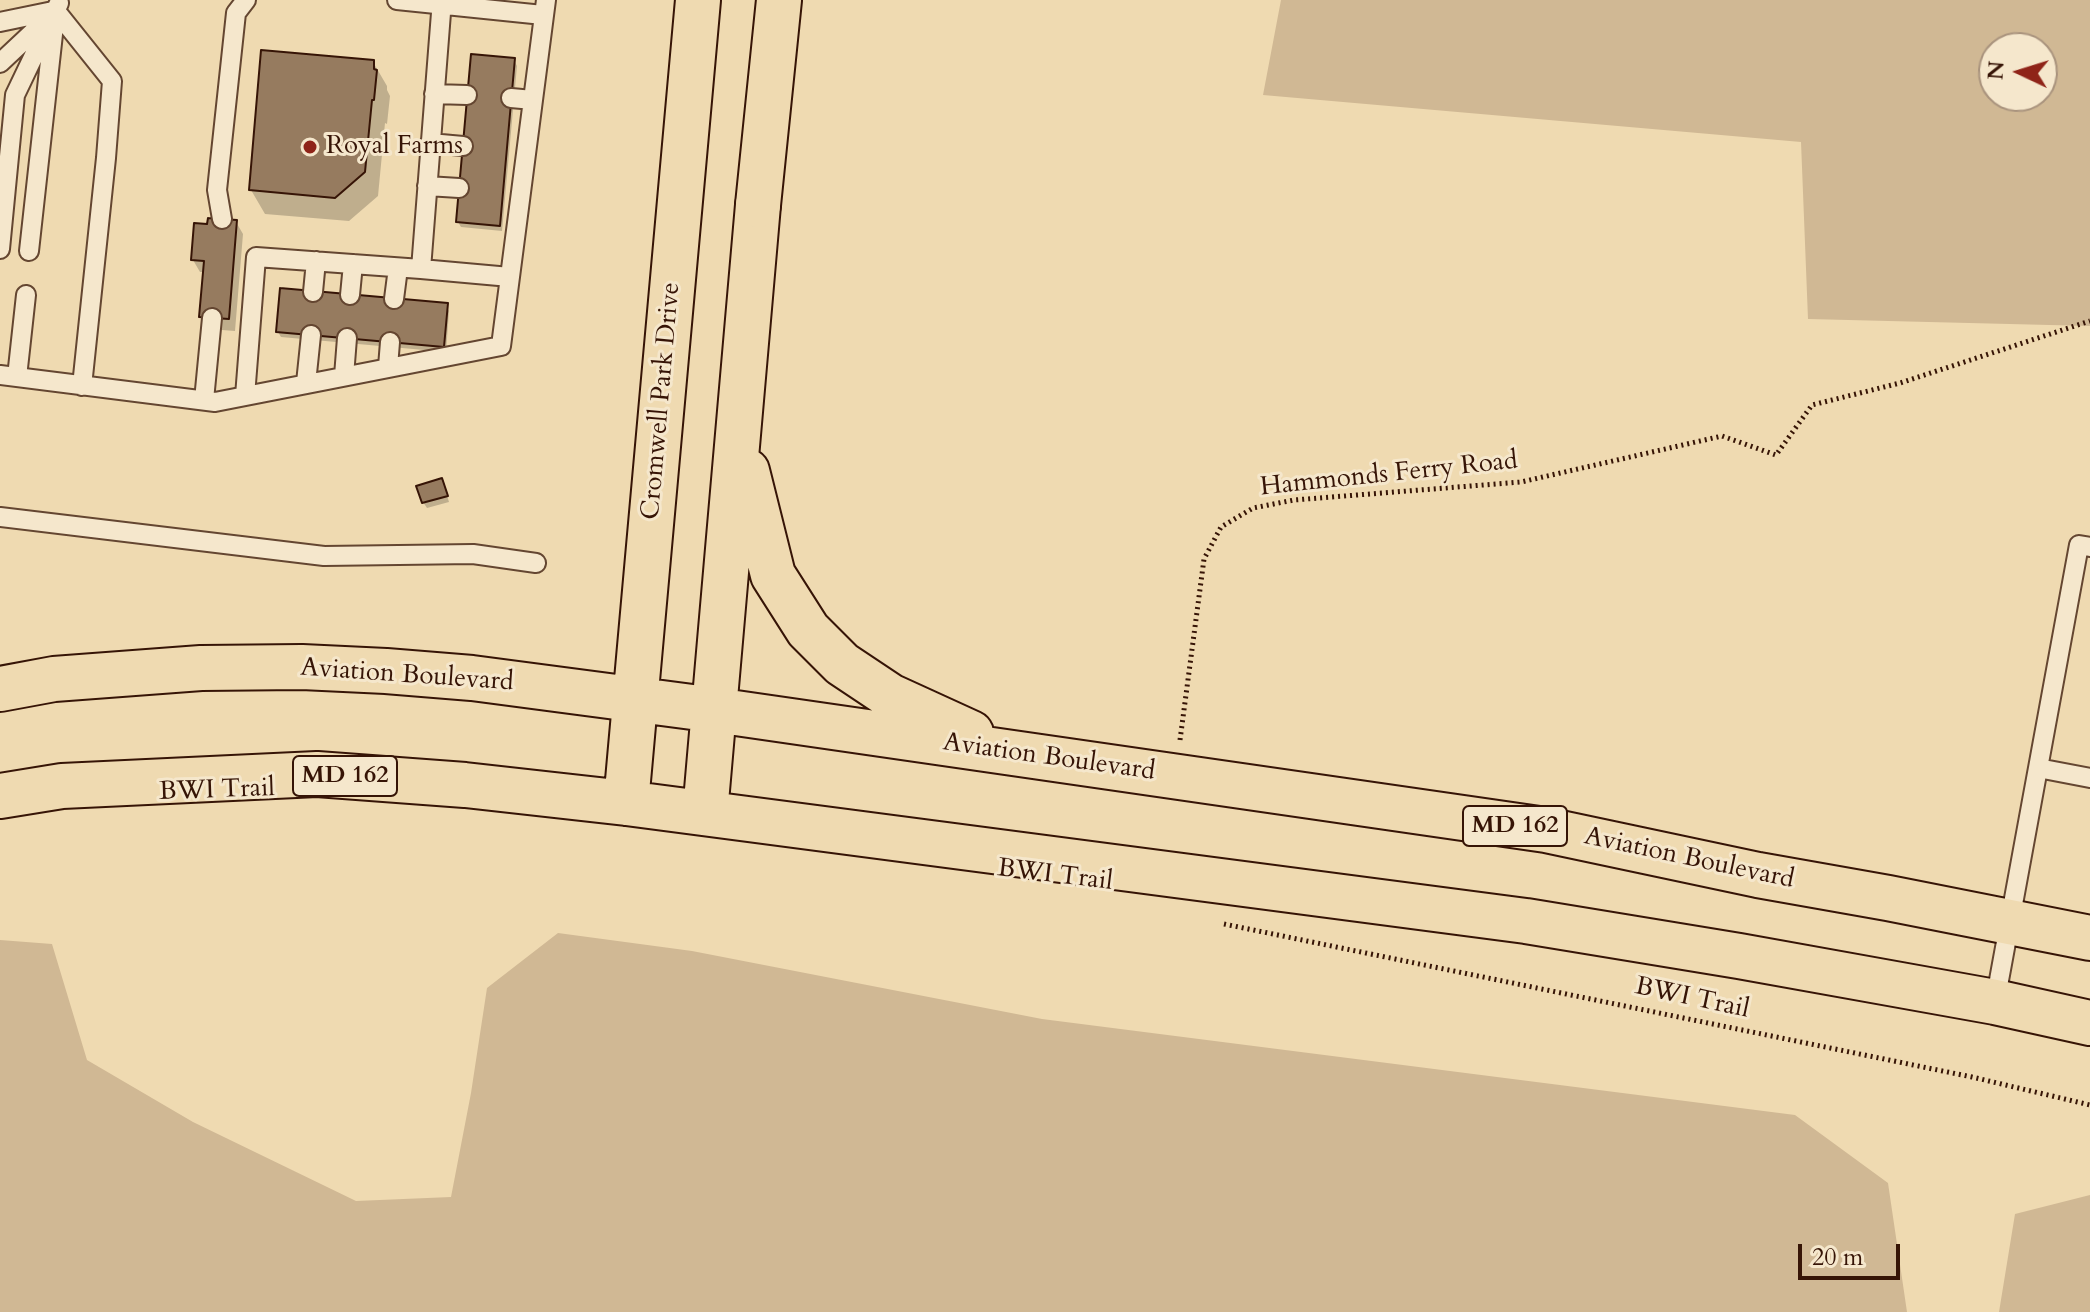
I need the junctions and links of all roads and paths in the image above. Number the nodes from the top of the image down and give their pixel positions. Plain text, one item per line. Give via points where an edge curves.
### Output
1 (246, 0) edge
2 (397, 0) edge
3 (698, 0) edge
4 (779, 0) edge
5 (441, 2) edge
6 (58, 5) edge
7 (544, 7) edge
8 (0, 22) edge
9 (0, 45) edge
10 (0, 63) edge
11 (434, 94) junction
12 (467, 95) dead end
13 (511, 98) dead end
14 (533, 100) junction
15 (430, 143) junction
16 (463, 146) dead end
17 (427, 186) junction
18 (459, 188) dead end
19 (222, 219) dead end
20 (0, 249) edge
21 (29, 251) dead end
22 (316, 261) junction
23 (353, 264) junction
24 (398, 268) junction
25 (421, 269) junction
26 (510, 277) junction
27 (313, 292) dead end
28 (26, 295) dead end
29 (350, 295) dead end
30 (394, 299) dead end
31 (212, 318) dead end
32 (2090, 321) edge
33 (311, 335) dead end
34 (347, 338) dead end
35 (390, 342) dead end
36 (388, 367) junction
37 (8, 376) edge
38 (344, 376) junction
39 (306, 383) junction
40 (82, 386) junction
41 (245, 396) junction
42 (204, 400) junction
43 (738, 437) junction
44 (0, 517) edge
45 (2090, 547) edge
46 (536, 563) dead end
47 (0, 663) edge
48 (201, 668) junction
49 (0, 689) edge
50 (636, 699) junction
51 (715, 710) junction
52 (1017, 753) junction
53 (2038, 768) junction
54 (1175, 777) junction
55 (2090, 778) edge
56 (0, 796) edge
57 (626, 803) junction
58 (705, 813) junction
59 (2009, 921) junction
60 (1214, 922) dead end
61 (2090, 938) edge
62 (1995, 1002) junction
63 (2090, 1023) edge
64 (2090, 1105) edge

1 - 19 lane via 236,13 217,190
2 - 5 lane
3 - 50 main road, Cromwell Park Drive
4 - 43 main road
5 - 7 lane
5 - 11 lane
6 - 8 lane
6 - 9 lane
6 - 10 lane
6 - 20 lane via 15,95
6 - 21 lane
6 - 40 lane via 112,81
7 - 14 lane
11 - 12 lane
11 - 15 lane
13 - 14 lane
14 - 26 lane via 516,149
15 - 16 lane
15 - 17 lane
17 - 18 lane
17 - 25 lane
22 - 23 lane
22 - 27 lane
22 - 41 lane via 256,257
23 - 24 lane
23 - 29 lane
24 - 25 lane
24 - 30 lane
25 - 26 lane
26 - 36 lane via 501,346
28 - 37 lane
31 - 42 lane
32 - 54 path, Hammonds Ferry Road via 1900,383 1812,405 1776,455 1722,436 1521,482 1294,500 1253,508 1221,527 1204,559
33 - 39 lane
34 - 38 lane
35 - 36 lane
36 - 38 lane
37 - 40 lane
38 - 39 lane
39 - 41 lane
40 - 42 lane
41 - 42 lane
43 - 51 main road
43 - 52 main road via 773,575 808,630 842,664 890,696
44 - 46 lane via 324,556 473,554
45 - 53 lane via 2079,545
47 - 48 main road via 47,660
48 - 49 main road, Aviation Boulevard / MD 162 via 54,679
48 - 50 main road, Aviation Boulevard / MD 162 via 386,671
50 - 51 main road, Aviation Boulevard / MD 162
50 - 57 main road, Cromwell Park Drive
51 - 52 main road, Aviation Boulevard / MD 162
51 - 58 main road
52 - 54 main road, Aviation Boulevard / MD 162
53 - 55 lane
53 - 59 lane
54 - 59 main road, Aviation Boulevard / MD 162 via 1546,830
56 - 57 main road, MD 162 via 62,786 317,774
57 - 58 main road, MD 162
58 - 62 main road, MD 162 via 1526,921
59 - 61 main road, Aviation Boulevard / MD 162
59 - 62 lane
60 - 64 path, BWI Trail
62 - 63 main road, MD 162

